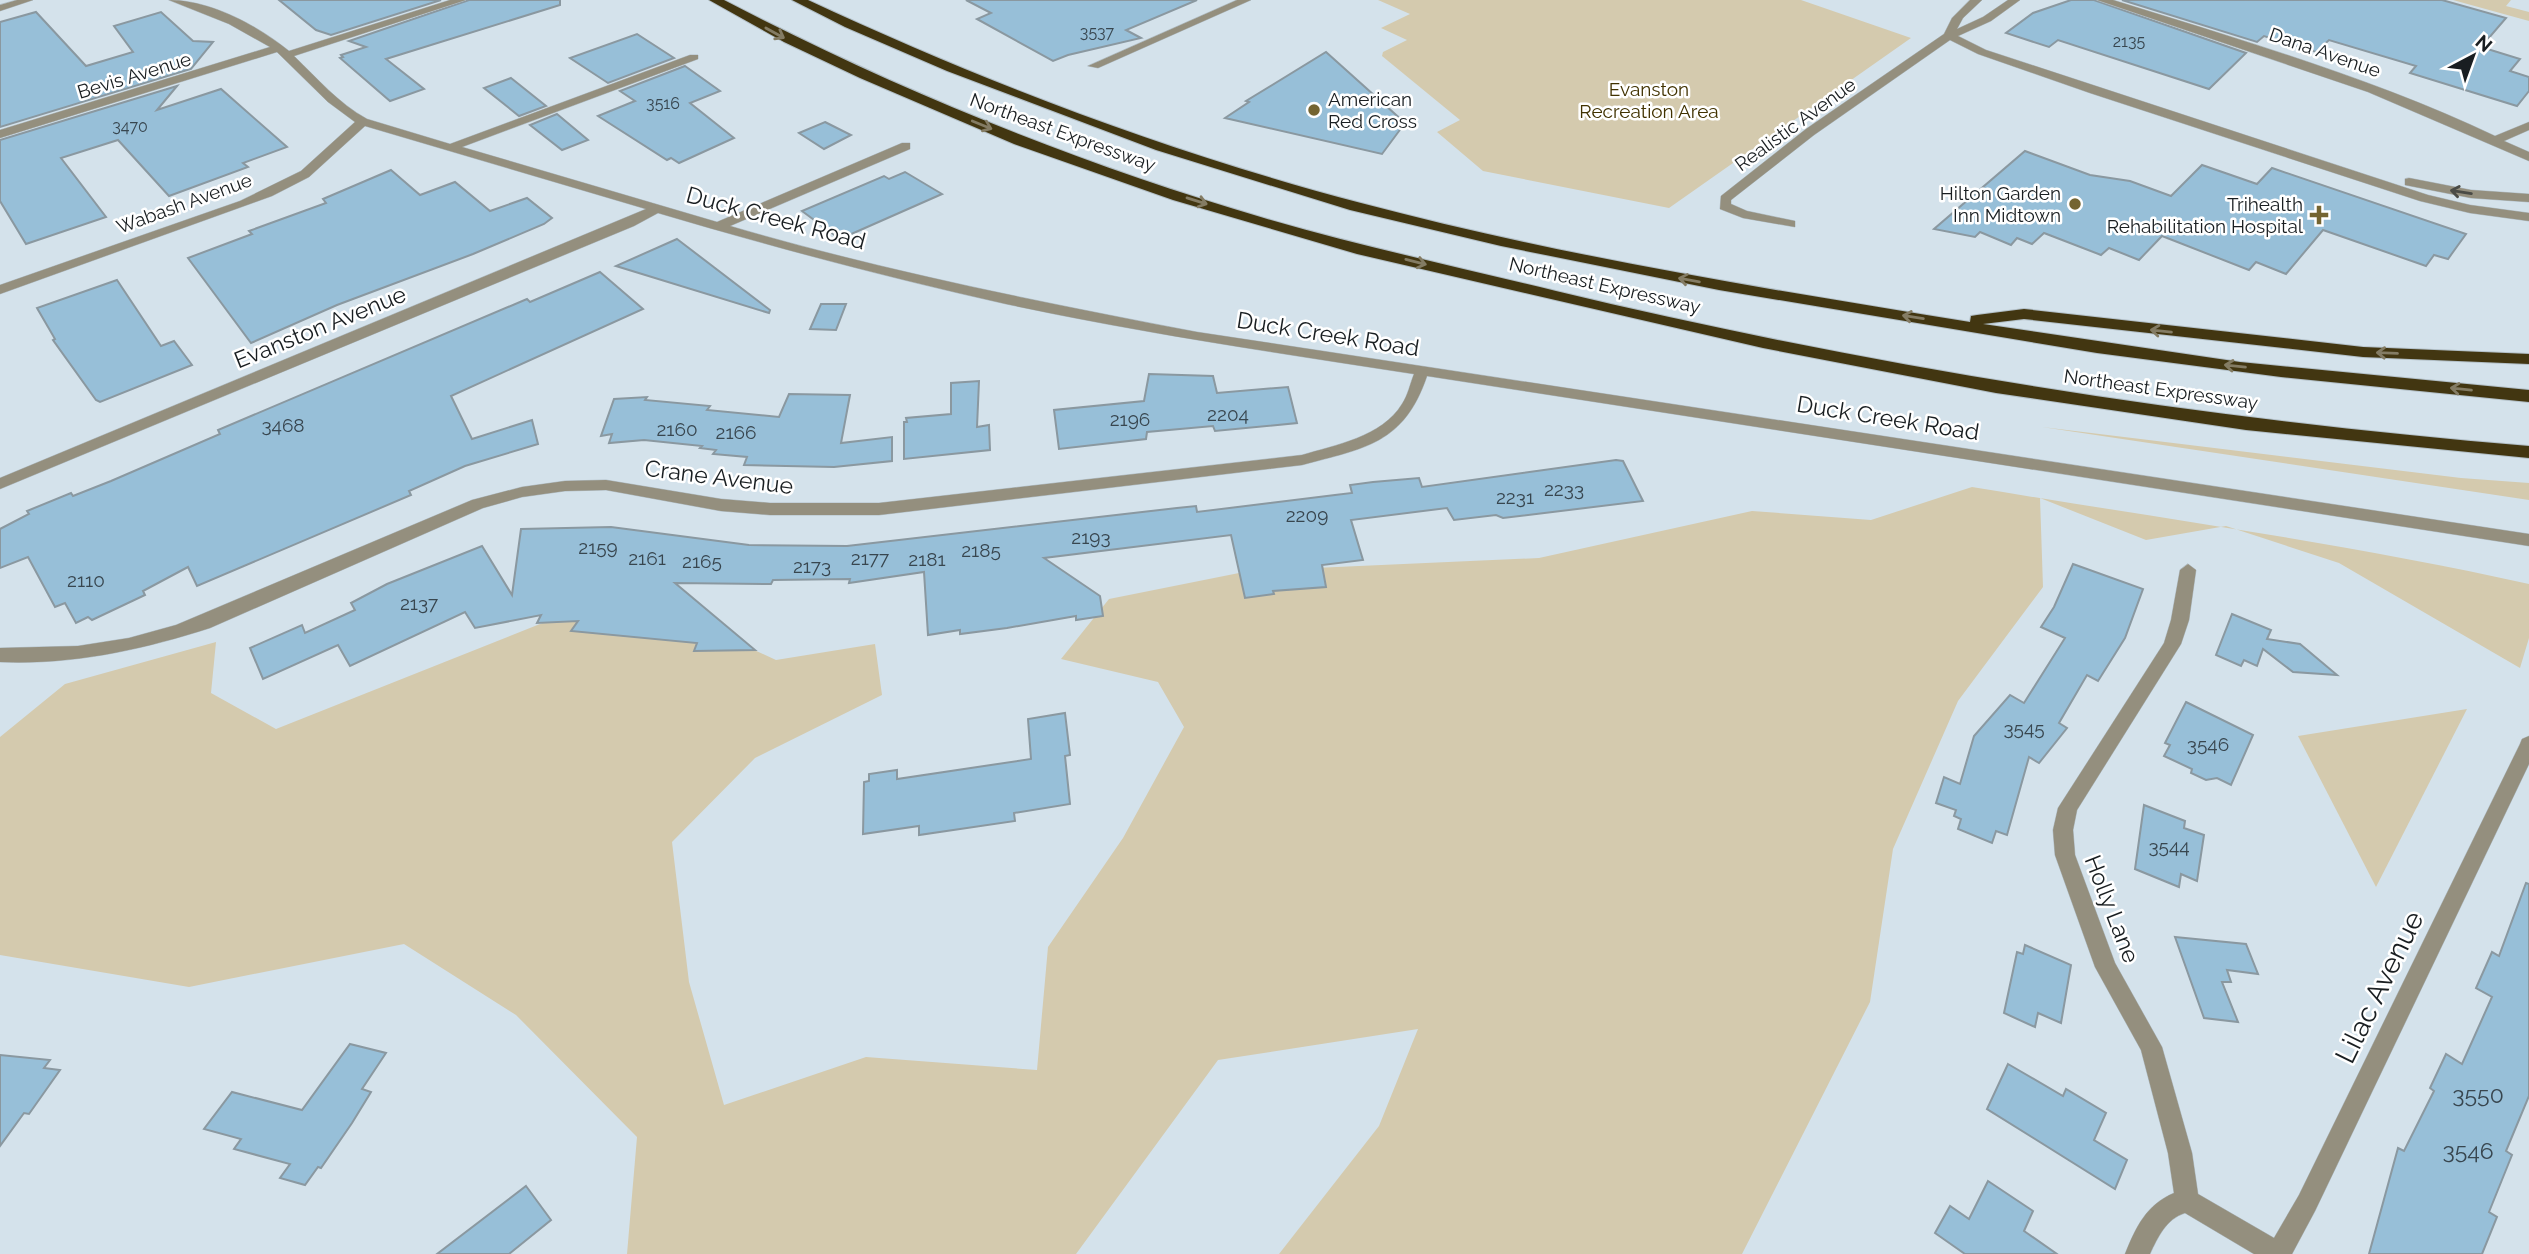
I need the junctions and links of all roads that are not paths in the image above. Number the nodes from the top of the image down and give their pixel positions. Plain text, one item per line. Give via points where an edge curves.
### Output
1 (28, 0) edge
2 (174, 0) edge
3 (461, 0) edge
4 (715, 0) edge
5 (798, 0) edge
6 (1246, 0) edge
7 (1977, 0) edge
8 (2015, 0) edge
9 (2102, 0) edge
10 (0, 8) edge
11 (1949, 36) junction
12 (282, 52) junction
13 (694, 57) dead end
14 (1094, 66) dead end
15 (363, 122) junction
16 (2529, 126) edge
17 (0, 134) edge
18 (2495, 140) junction
19 (906, 146) dead end
20 (449, 148) junction
21 (2529, 157) edge
22 (2529, 198) edge
23 (656, 209) junction
24 (2529, 217) edge
25 (1790, 224) dead end
26 (716, 228) junction
27 (0, 290) edge
28 (1953, 323) junction
29 (2529, 359) edge
30 (1422, 371) junction
31 (2529, 396) edge
32 (2529, 452) edge
33 (0, 484) edge
34 (2529, 540) edge
35 (2188, 570) dead end
36 (0, 655) edge
37 (2529, 744) edge
38 (2187, 1201) junction
39 (2137, 1254) edge
40 (2278, 1254) edge

1 - 10 street
2 - 12 street, Duck Creek Road via 239,23
3 - 12 street, Bevis Avenue
4 -> 32 highway, Northeast Expressway via 800,47 981,125 1134,182 1336,243 1595,306 1857,362 2153,412
28 -> 5 highway, Northeast Expressway via 1655,274 1396,216 1231,170 1024,100
6 - 14 street
7 - 11 street, Realistic Avenue via 1957,18
8 - 11 street, Realistic Avenue via 1966,31
9 - 18 street, Dana Avenue via 2333,74
22 -> 11 street via 2425,187 1992,44
11 - 24 street via 2087,88 2424,198
11 - 25 street, Realistic Avenue via 1810,132 1725,199 1725,206 1743,214
12 - 15 street, Duck Creek Road
12 - 17 street, Bevis Avenue
13 - 20 street
15 - 20 street, Duck Creek Road
15 - 27 street, Wabash Avenue via 341,137 305,174 277,189
16 - 18 street
18 - 21 street, Dana Avenue
19 - 26 street
20 - 23 street, Duck Creek Road
23 - 26 street, Duck Creek Road
23 - 33 street, Evanston Avenue
26 - 30 street, Duck Creek Road via 1008,300 1197,336
29 -> 28 highway via 2363,352 2024,314
31 -> 28 highway, Northeast Expressway via 2200,362
30 - 34 street, Duck Creek Road
30 - 36 street, Crane Avenue via 1409,405 1393,423 1344,447 1301,460 879,509 721,505 606,485 543,489 478,504 170,634 67,656
35 - 38 street, Holly Lane via 2172,644 2068,808 2063,830 2064,855 2106,967 2151,1046 2180,1153
37 - 40 street, Lilac Avenue via 2313,1191
38 - 39 street via 2155,1217
38 - 40 street

